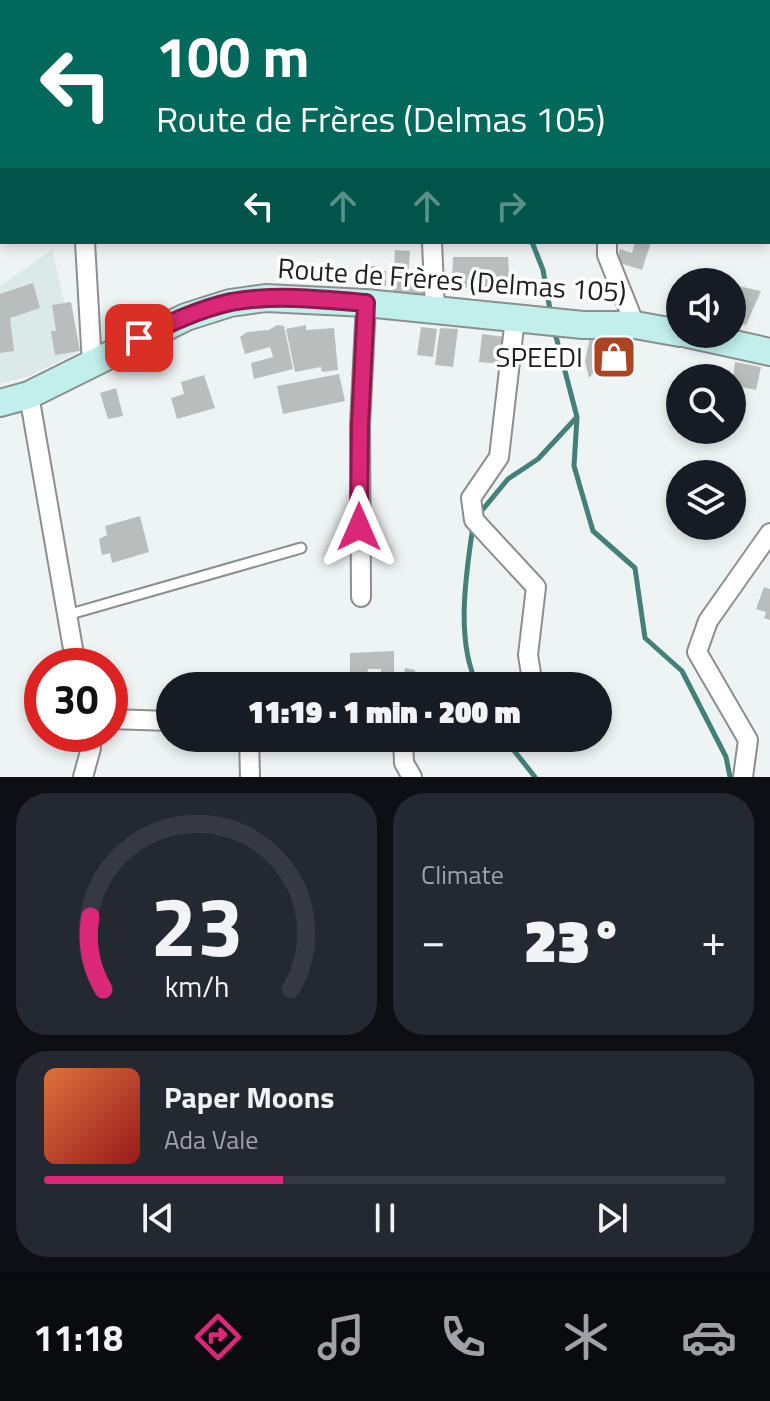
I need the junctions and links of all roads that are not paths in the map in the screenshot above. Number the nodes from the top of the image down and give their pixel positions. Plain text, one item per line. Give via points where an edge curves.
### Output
1 (85, 244) edge
2 (432, 244) edge
3 (607, 244) edge
4 (366, 303) junction
5 (435, 310) junction
6 (521, 319) junction
7 (635, 325) junction
8 (666, 331) edge
9 (746, 347) edge
10 (770, 352) edge
11 (92, 364) junction
12 (29, 395) junction
13 (0, 403) edge
14 (770, 533) edge
15 (301, 548) dead end
16 (361, 597) dead end
17 (67, 615) junction
18 (73, 648) edge
19 (531, 672) edge
20 (128, 720) edge
21 (156, 721) edge
22 (90, 752) edge
23 (249, 752) edge
24 (404, 752) edge
25 (83, 777) edge
26 (250, 777) edge
27 (412, 777) edge
28 (743, 777) edge

1 - 11 street
2 - 5 street
3 - 7 street
4 - 5 main road, Route de Frères (Delmas 105)
4 - 11 main road, Route de Frères (Delmas 105) via 266,298 230,303 174,322
4 - 16 street
5 - 6 main road, Route de Frères (Delmas 105)
6 - 7 main road, Route de Frères (Delmas 105)
6 - 19 street via 499,457 471,498 474,520 536,587
7 - 8 main road, Route de Frères (Delmas 105)
9 - 10 main road
11 - 12 main road, Route de Frères (Delmas 105)
12 - 13 main road, Route de Frères (Delmas 105)
12 - 17 street
14 - 28 street via 708,621 697,652 748,740
15 - 17 lane
17 - 18 street
20 - 21 street
22 - 25 street
23 - 26 street
24 - 27 street

